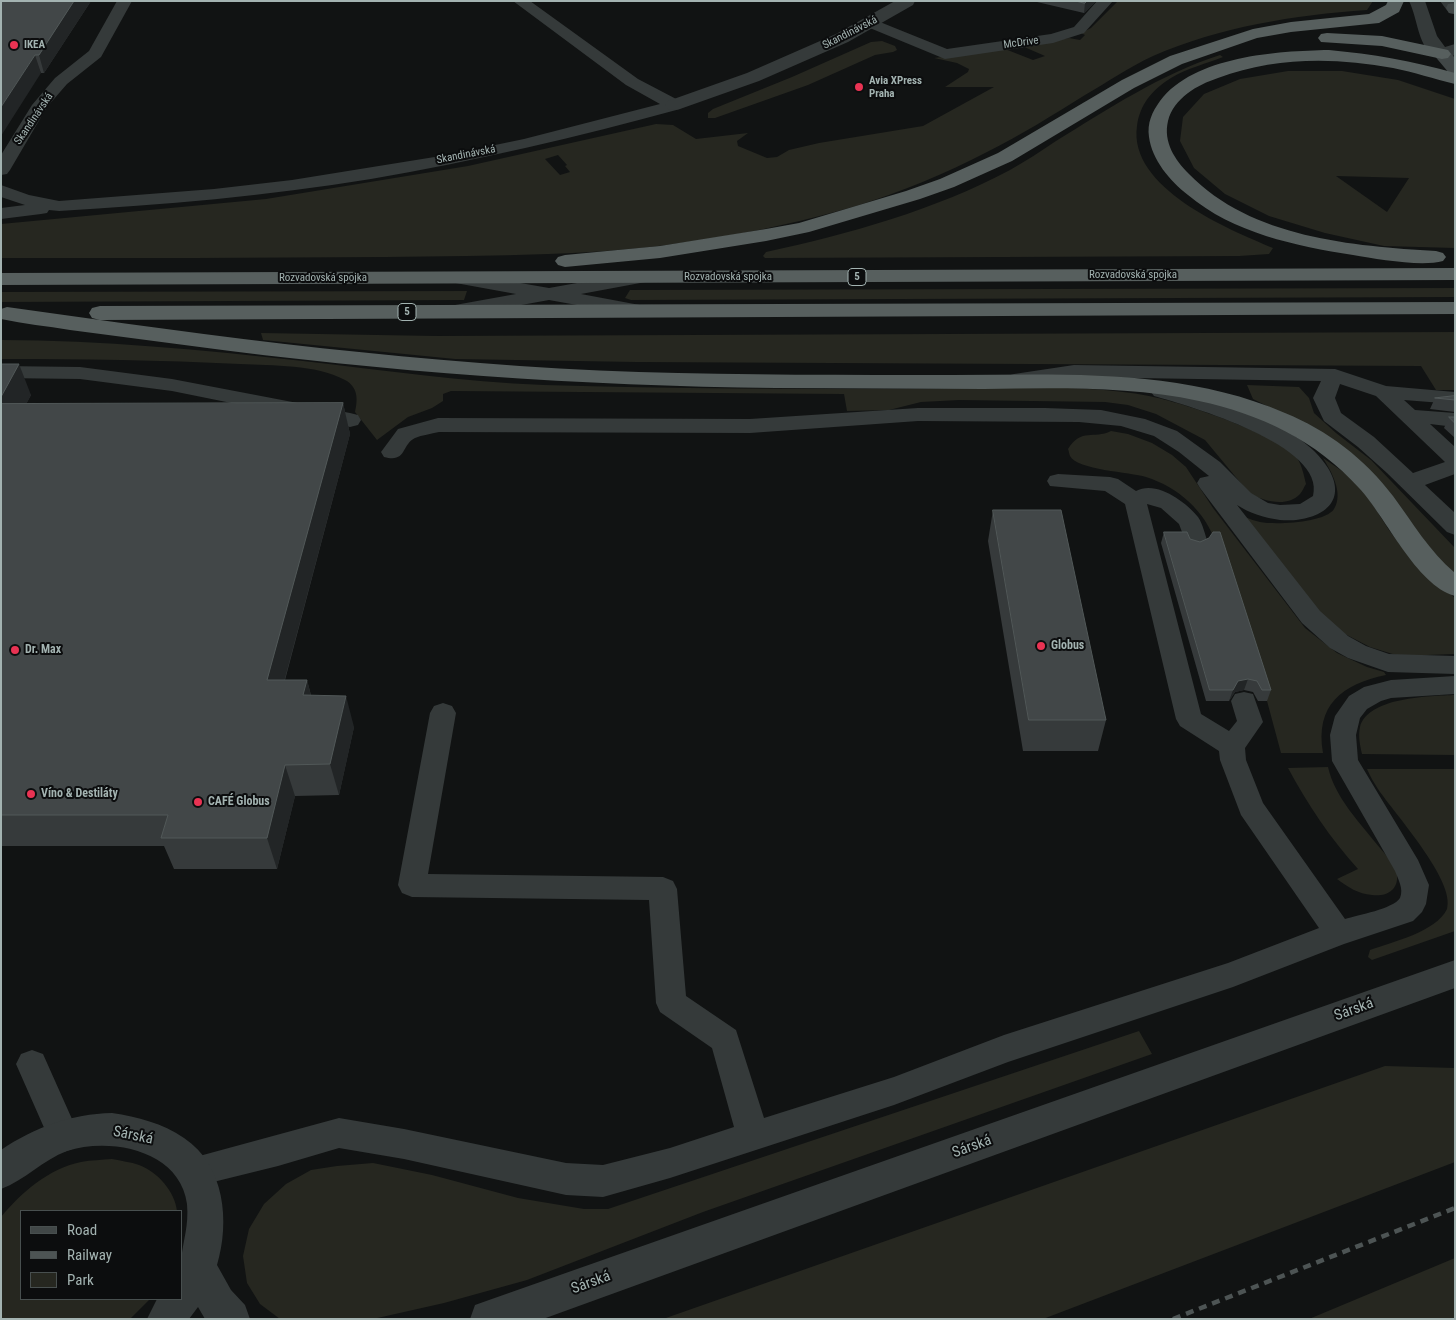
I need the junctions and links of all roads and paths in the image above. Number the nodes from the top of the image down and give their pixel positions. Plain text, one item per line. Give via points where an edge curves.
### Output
1 (126, 1) edge
2 (520, 1) edge
3 (907, 1) edge
4 (1106, 1) edge
5 (1396, 1) edge
6 (1417, 1) edge
7 (1448, 1) edge
8 (1455, 9) edge
9 (870, 23) junction
10 (1222, 45) junction
11 (1450, 54) edge
12 (1384, 62) junction
13 (1455, 69) edge
14 (1455, 79) edge
15 (674, 105) junction
16 (1, 170) edge
17 (1, 190) edge
18 (59, 206) junction
19 (1, 214) edge
20 (1455, 258) edge
21 (1455, 274) edge
22 (644, 277) junction
23 (259, 278) junction
24 (457, 278) junction
25 (1, 279) edge
26 (548, 294) junction
27 (1455, 308) edge
28 (640, 311) junction
29 (450, 312) junction
30 (4, 314) edge
31 (1, 372) edge
32 (1335, 375) junction
33 (999, 382) junction
34 (1134, 385) junction
35 (1383, 392) junction
36 (1455, 398) edge
37 (1410, 416) junction
38 (350, 420) dead end
39 (1455, 420) edge
40 (1433, 439) junction
41 (1455, 440) edge
42 (1186, 447) junction
43 (392, 452) dead end
44 (1455, 459) edge
45 (1455, 466) edge
46 (1058, 481) dead end
47 (1410, 482) junction
48 (1135, 501) junction
49 (1455, 527) edge
50 (1196, 543) edge
51 (1455, 587) edge
52 (1455, 665) edge
53 (1455, 685) edge
54 (1244, 701) dead end
55 (443, 713) dead end
56 (1232, 746) junction
57 (1339, 933) junction
58 (1455, 974) edge
59 (32, 1064) dead end
60 (753, 1136) junction
61 (64, 1137) junction
62 (1, 1172) edge
63 (194, 1172) junction
64 (186, 1288) edge
65 (178, 1300) edge
66 (166, 1319) edge
67 (232, 1319) edge
68 (489, 1319) edge

1 - 16 lane, Skandinávská via 96,54 60,81 40,106
2 - 15 lane via 632,82
3 - 9 street, Skandinávská
4 - 9 lane, McDrive via 1079,30 1053,38 945,54
5 - 10 highway via 1393,8 1373,19 1272,30
6 - 11 street via 1424,13 1429,37
7 - 8 street
9 - 15 street, Skandinávská via 753,77
10 - 11 highway via 1280,39 1340,38 1382,41
10 - 23 highway via 1176,60 1145,75 1012,153 955,180 802,228 700,247 622,257
11 - 12 highway
11 - 13 main road
12 - 14 highway
12 - 20 highway via 1292,56 1216,72 1188,85 1168,103 1159,121 1162,151 1176,173 1195,191 1222,208 1267,228 1345,248
15 - 18 lane, Skandinávská via 608,125 481,153 305,184
17 - 18 lane, Skandinávská via 30,202
18 - 19 lane
21 - 22 highway, Rozvadovská spojka / 5
22 - 24 highway, Rozvadovská spojka / 5
22 - 26 lane, 5
23 - 24 highway, Rozvadovská spojka / 5
23 - 25 highway, Rozvadovská spojka / 5
24 - 26 lane, 5
26 - 28 lane, 5
26 - 29 lane, 5
27 - 28 highway, 5
28 - 29 highway, 5
29 - 30 highway, 5
30 - 33 highway via 208,342 521,374 672,380
31 - 38 lane via 80,373 172,385
32 - 33 lane via 1074,371
32 - 35 lane
32 - 47 lane via 1324,398 1332,416
33 - 34 highway
34 - 42 lane via 1210,405 1279,436 1310,458 1318,468 1325,491 1323,500 1316,506 1292,512 1259,508 1236,494 1219,472
34 - 51 highway via 1240,405 1275,417 1316,440 1367,482 1382,498 1421,556
35 - 36 lane
35 - 37 lane
37 - 39 lane
37 - 40 lane
40 - 41 lane
40 - 44 lane
42 - 43 lane via 1155,428 1113,418 1045,414 902,415 776,426 438,425 406,434
42 - 52 lane via 1207,482 1324,630 1339,642 1373,659 1403,664
45 - 47 lane
46 - 48 lane via 1110,484
47 - 49 lane
48 - 50 lane via 1148,494 1169,503 1189,521
48 - 56 lane via 1189,719
53 - 57 lane via 1380,691 1362,698 1343,721 1341,745 1344,761 1408,868 1415,894 1412,904 1403,913
54 - 56 lane via 1250,722
55 - 60 lane via 412,885 663,889 671,1003 725,1040
56 - 57 lane via 1233,760 1251,807
57 - 60 lane via 1233,974
58 - 68 street, Sárská
59 - 61 lane
60 - 63 lane via 602,1181 566,1179 339,1133
61 - 62 street, Sárská via 38,1147
61 - 63 street, Sárská via 89,1130 140,1134 162,1142 180,1155
63 - 64 street, Sárská via 206,1216 205,1241
64 - 67 street via 217,1304
65 - 66 street, Sárská

